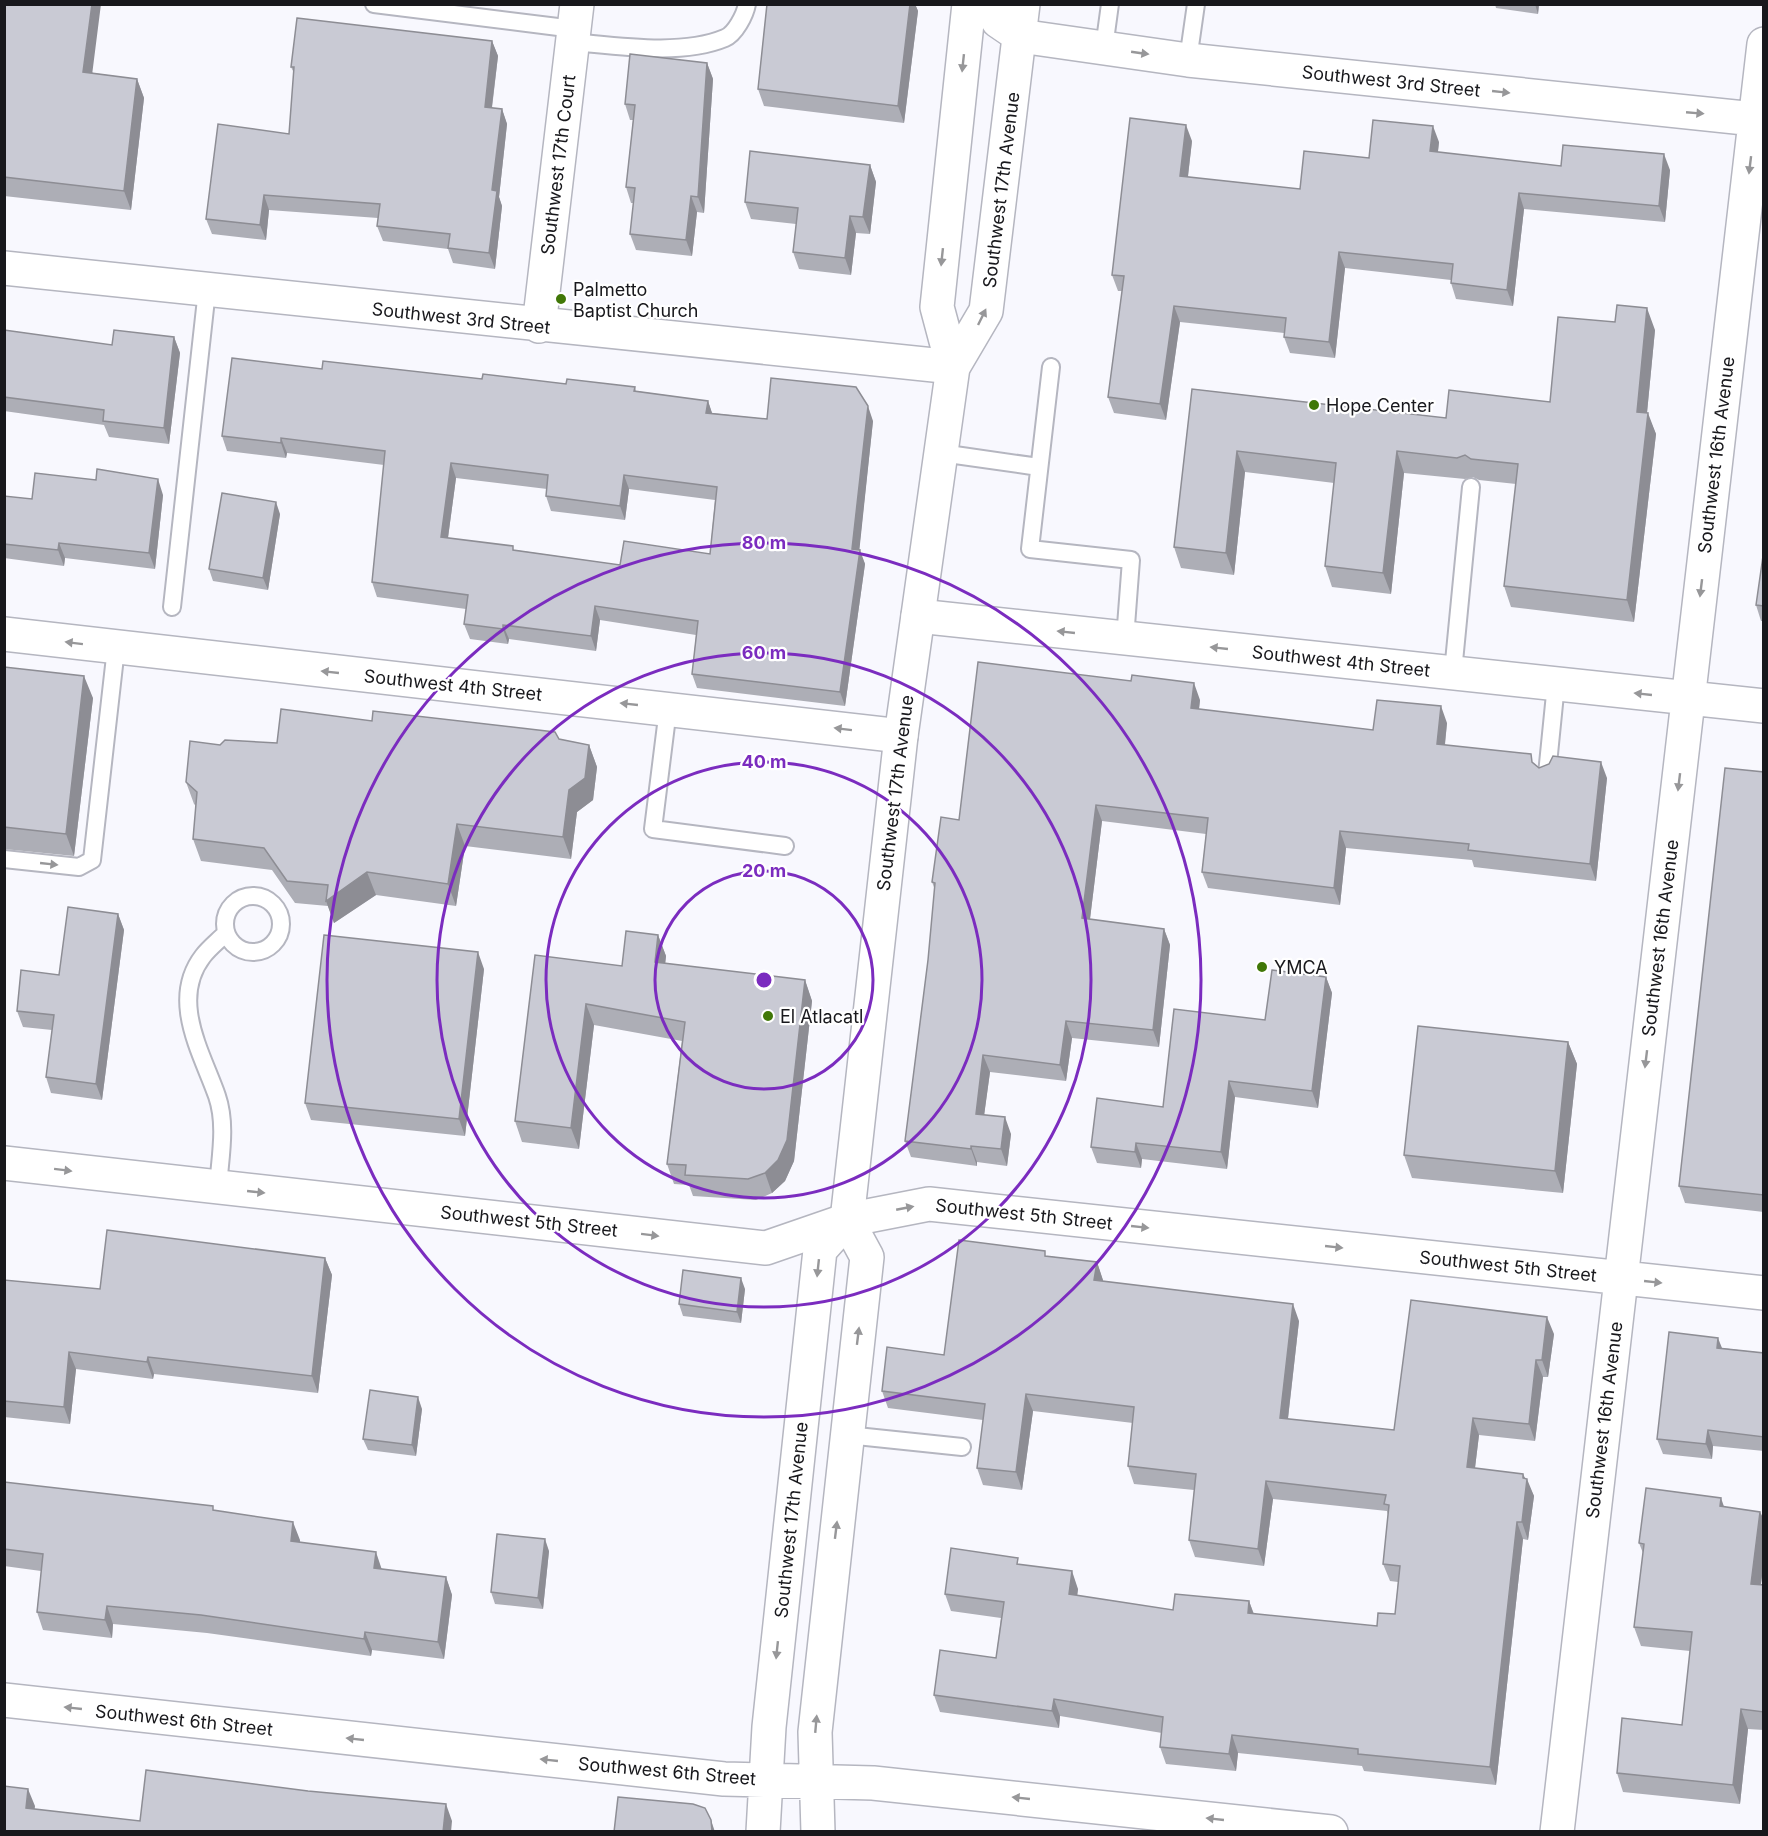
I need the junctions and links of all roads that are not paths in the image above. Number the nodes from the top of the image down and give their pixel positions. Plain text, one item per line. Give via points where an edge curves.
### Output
1 (374, 4) edge
2 (747, 4) edge
3 (969, 4) edge
4 (989, 4) edge
5 (1110, 4) edge
6 (1196, 4) edge
7 (1021, 20) edge
8 (575, 25) edge
9 (1764, 44) edge
10 (1104, 48) junction
11 (1188, 60) junction
12 (1759, 120) edge
13 (4, 268) edge
14 (207, 290) junction
15 (539, 326) junction
16 (953, 367) junction
17 (1050, 367) dead end
18 (941, 453) junction
19 (1039, 467) junction
20 (1472, 486) edge
21 (172, 607) dead end
22 (918, 616) junction
23 (4, 634) edge
24 (1125, 639) junction
25 (116, 648) junction
26 (1453, 672) junction
27 (1556, 684) junction
28 (1688, 698) junction
29 (1764, 706) edge
30 (668, 709) junction
31 (901, 736) junction
32 (1547, 774) edge
33 (785, 846) dead end
34 (4, 859) edge
35 (226, 933) dead end
36 (4, 1163) edge
37 (218, 1188) junction
38 (847, 1220) junction
39 (1620, 1278) junction
40 (1764, 1293) edge
41 (847, 1435) junction
42 (962, 1446) dead end
43 (4, 1700) edge
44 (766, 1780) junction
45 (818, 1782) junction
46 (763, 1832) edge
47 (818, 1832) edge
48 (1331, 1832) edge
49 (1557, 1832) edge

1 - 8 lane
2 - 8 lane via 745,15 727,38 685,47 612,46
3 -> 16 street, Southwest 17th Avenue via 937,307
4 - 7 street via 998,21
5 - 10 lane
6 - 11 lane
7 - 10 street, Southwest 3rd Street
16 -> 7 street, Southwest 17th Avenue via 986,311
8 - 15 street, Southwest 17th Court
9 - 12 street, Southwest 16th Avenue
10 -> 11 street, Southwest 3rd Street
11 -> 12 street, Southwest 3rd Street
12 -> 28 street, Southwest 16th Avenue
13 - 14 street, Southwest 3rd Street
14 - 15 street, Southwest 3rd Street
14 - 21 lane
15 - 16 street, Southwest 3rd Street
16 - 18 street, Southwest 17th Avenue
17 - 19 lane
18 - 19 lane
18 - 22 street, Southwest 17th Avenue
19 - 24 lane via 1030,549 1131,560
20 - 26 lane
24 -> 22 street, Southwest 4th Street
22 - 31 street, Southwest 17th Avenue
25 -> 23 street, Southwest 4th Street
26 -> 24 street, Southwest 4th Street
30 -> 25 street, Southwest 4th Street
34 -> 25 lane via 79,867 92,860
26 - 27 street, Southwest 4th Street
28 -> 27 street, Southwest 4th Street
27 - 32 lane
28 - 29 street, Southwest 4th Street
28 -> 39 street, Southwest 16th Avenue
31 -> 30 street, Southwest 4th Street
30 - 33 lane via 653,829
31 - 38 street, Southwest 17th Avenue
35 - 37 lane via 202,957 189,995 195,1042 217,1096 221,1119
36 -> 37 street, Southwest 5th Street
37 -> 38 street, Southwest 5th Street via 766,1248
38 -> 39 street, Southwest 5th Street via 929,1204
41 -> 38 street via 867,1257
38 -> 44 street, Southwest 17th Avenue via 820,1250
39 -> 40 street, Southwest 5th Street
39 - 49 street, Southwest 16th Avenue
41 - 42 lane
45 -> 41 street via 815,1732
44 -> 43 street, Southwest 6th Street via 712,1778
44 - 45 street, Southwest 6th Street
44 - 46 street, Southwest 17th Avenue
45 - 47 street
48 -> 45 street, Southwest 6th Street via 873,1782

